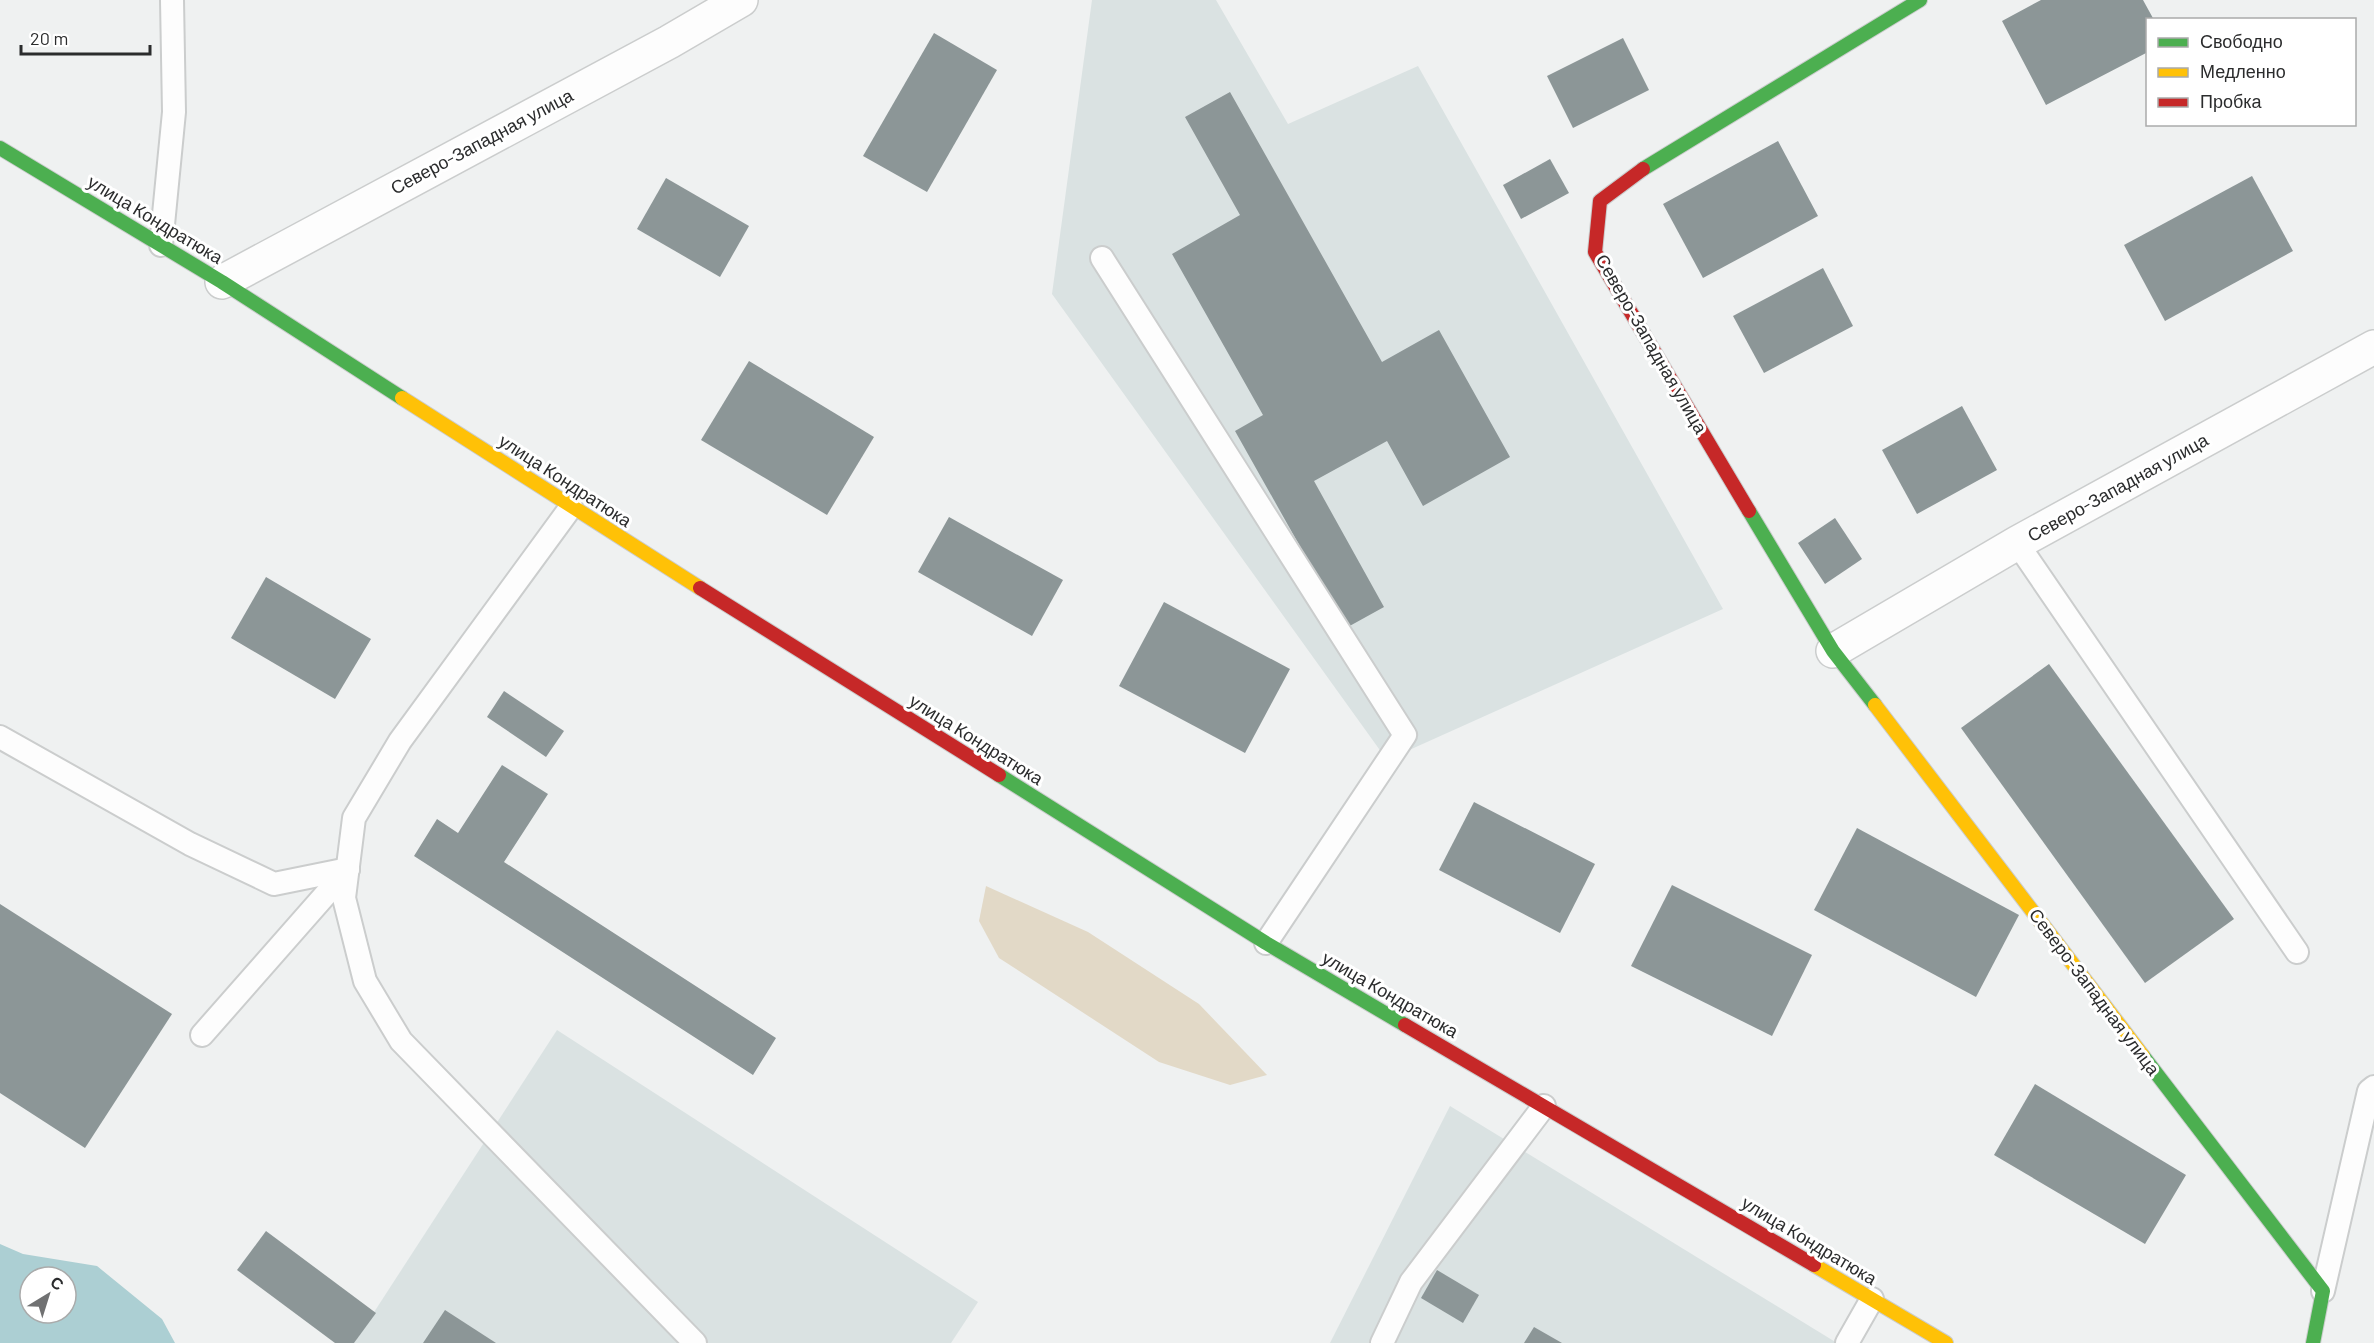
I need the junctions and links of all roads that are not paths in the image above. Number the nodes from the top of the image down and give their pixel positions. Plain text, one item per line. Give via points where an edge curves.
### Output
1 (172, 0) edge
2 (741, 0) edge
3 (1920, 0) edge
4 (0, 148) edge
5 (161, 245) junction
6 (1102, 258) dead end
7 (222, 282) junction
8 (2374, 347) edge
9 (571, 507) junction
10 (2017, 543) junction
11 (1833, 651) junction
12 (0, 737) edge
13 (348, 869) junction
14 (1266, 943) junction
15 (2297, 952) dead end
16 (202, 1035) dead end
17 (2374, 1087) edge
18 (1544, 1106) junction
19 (2323, 1291) junction
20 (1872, 1299) junction
21 (694, 1343) edge
22 (1382, 1343) edge
23 (1846, 1343) edge
24 (1946, 1343) edge
25 (2313, 1343) edge

1 - 5 lane via 174,112
2 - 7 street, Северо-Западная улица
3 - 11 main road, Северо-Западная улица via 1639,171 1600,201 1595,252
4 - 5 main road, улица Кондратюка
5 - 7 main road, улица Кондратюка
6 - 14 lane via 1405,735
7 - 9 main road, улица Кондратюка
8 - 10 street, Северо-Западная улица
9 - 13 lane via 400,741 354,818
9 - 14 main road, улица Кондратюка
10 - 11 street, Северо-Западная улица
10 - 15 lane
11 - 19 main road, Северо-Западная улица
12 - 13 lane via 190,844 274,884
13 - 16 lane
13 - 21 lane via 344,898 365,981 401,1041
14 - 18 main road, улица Кондратюка
17 - 19 lane via 2369,1091
18 - 20 main road, улица Кондратюка
18 - 22 lane via 1411,1282
19 - 25 main road
20 - 23 lane
20 - 24 main road, улица Кондратюка

